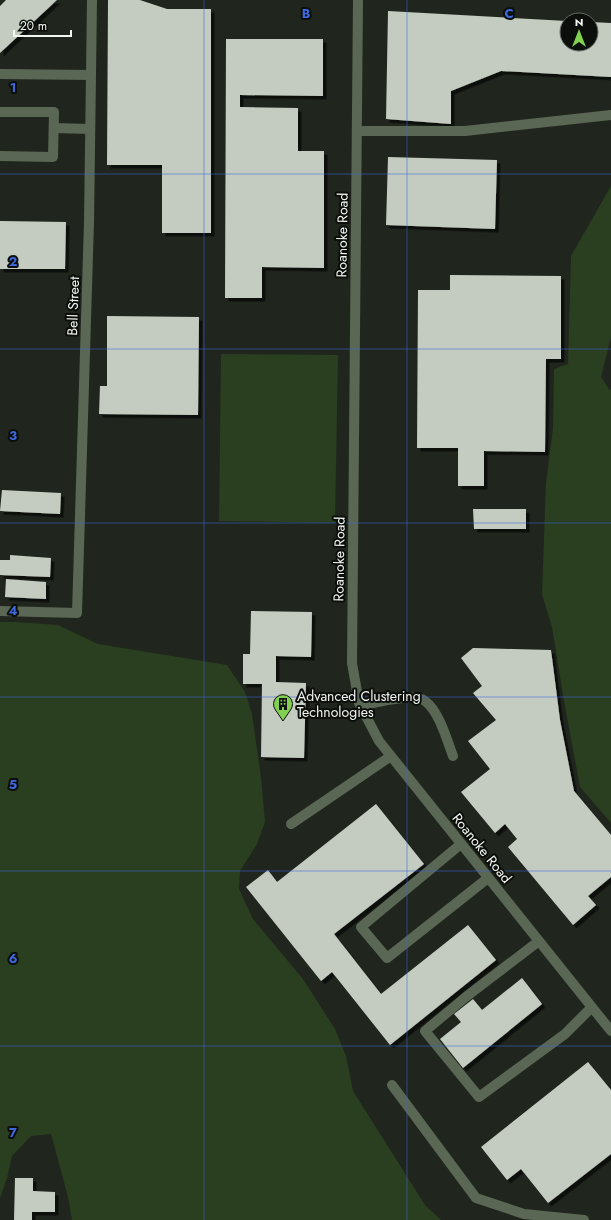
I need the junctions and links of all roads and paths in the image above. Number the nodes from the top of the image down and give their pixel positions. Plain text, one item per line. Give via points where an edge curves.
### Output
1 (92, 0) edge
2 (358, 0) edge
3 (0, 74) edge
4 (91, 75) junction
5 (0, 112) edge
6 (611, 114) edge
7 (54, 128) junction
8 (90, 129) junction
9 (357, 131) junction
10 (0, 156) edge
11 (0, 611) edge
12 (361, 706) junction
13 (391, 756) junction
14 (453, 756) dead end
15 (291, 824) dead end
16 (461, 844) junction
17 (488, 878) junction
18 (539, 940) junction
19 (592, 1007) junction
20 (611, 1031) edge
21 (392, 1085) dead end
22 (584, 1220) edge

1 - 4 street, Bell Street
2 - 9 street, Roanoke Road
3 - 4 street
4 - 8 street, Bell Street
5 - 7 street via 54,112
6 - 9 street via 465,131
7 - 8 street
7 - 10 street via 53,157
8 - 11 street, Bell Street via 77,613
9 - 12 street, Roanoke Road via 352,663
12 - 13 street, Roanoke Road via 379,741
12 - 14 street via 405,697 424,700 435,711
13 - 15 street
13 - 16 street, Roanoke Road
16 - 17 street, Roanoke Road
16 - 17 street via 361,927 387,958
17 - 18 street, Roanoke Road
18 - 19 street, Roanoke Road
18 - 19 street via 424,1030 479,1097 565,1034
19 - 20 street, Roanoke Road
21 - 22 street via 476,1198 524,1214

